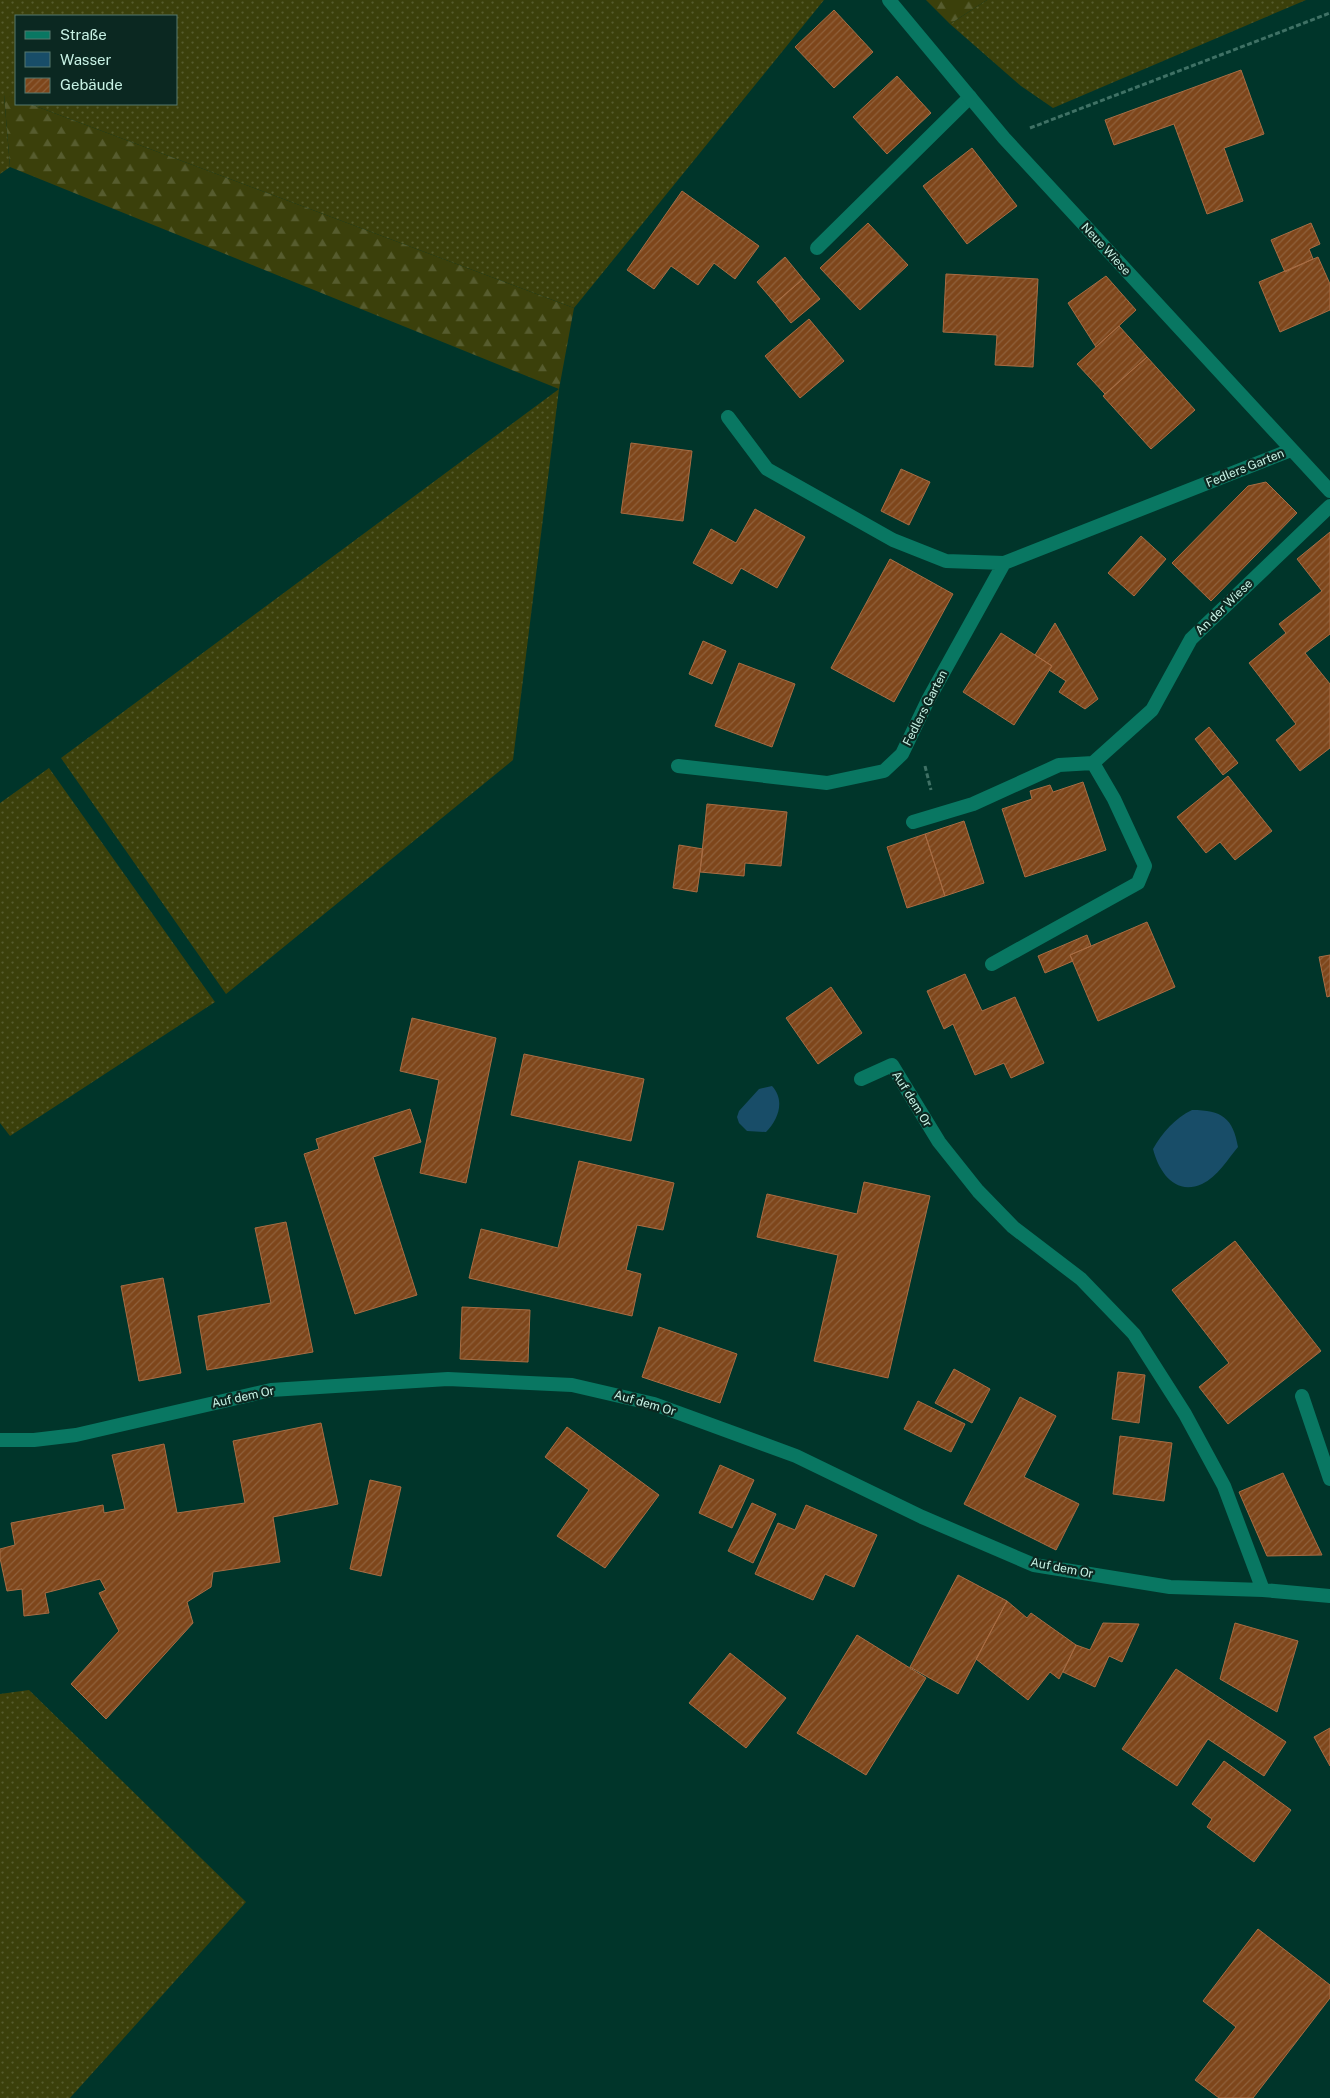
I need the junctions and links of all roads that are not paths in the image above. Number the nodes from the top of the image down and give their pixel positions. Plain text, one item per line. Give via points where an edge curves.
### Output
1 (889, 0) edge
2 (970, 97) junction
3 (817, 248) dead end
4 (728, 417) dead end
5 (1291, 450) junction
6 (1330, 491) edge
7 (1330, 506) edge
8 (1004, 564) junction
9 (1093, 763) junction
10 (678, 766) dead end
11 (913, 822) dead end
12 (992, 964) dead end
13 (860, 1079) dead end
14 (1302, 1396) dead end
15 (0, 1440) edge
16 (1330, 1480) edge
17 (1263, 1590) junction
18 (1330, 1596) edge

1 - 2 street, Neue Wiese
2 - 3 street
2 - 5 street, Neue Wiese
4 - 8 street, Fedlers Garten via 767,469 892,540 946,562
5 - 6 street, Neue Wiese
5 - 8 street, Fedlers Garten
7 - 9 street, An der Wiese via 1191,638 1152,710
8 - 10 street, Fedlers Garten via 902,754 884,771 827,783
9 - 11 street via 1059,765 974,804
9 - 12 street via 1114,799 1145,866 1138,884
13 - 17 street, Auf dem Or via 892,1065 939,1142 978,1191 1013,1227 1081,1279 1134,1334 1185,1414 1224,1486
14 - 16 street
15 - 17 street, Auf dem Or via 76,1435 271,1390 448,1379 572,1385 654,1404 796,1456 922,1517 1034,1565 1170,1587
17 - 18 street, Auf dem Or

